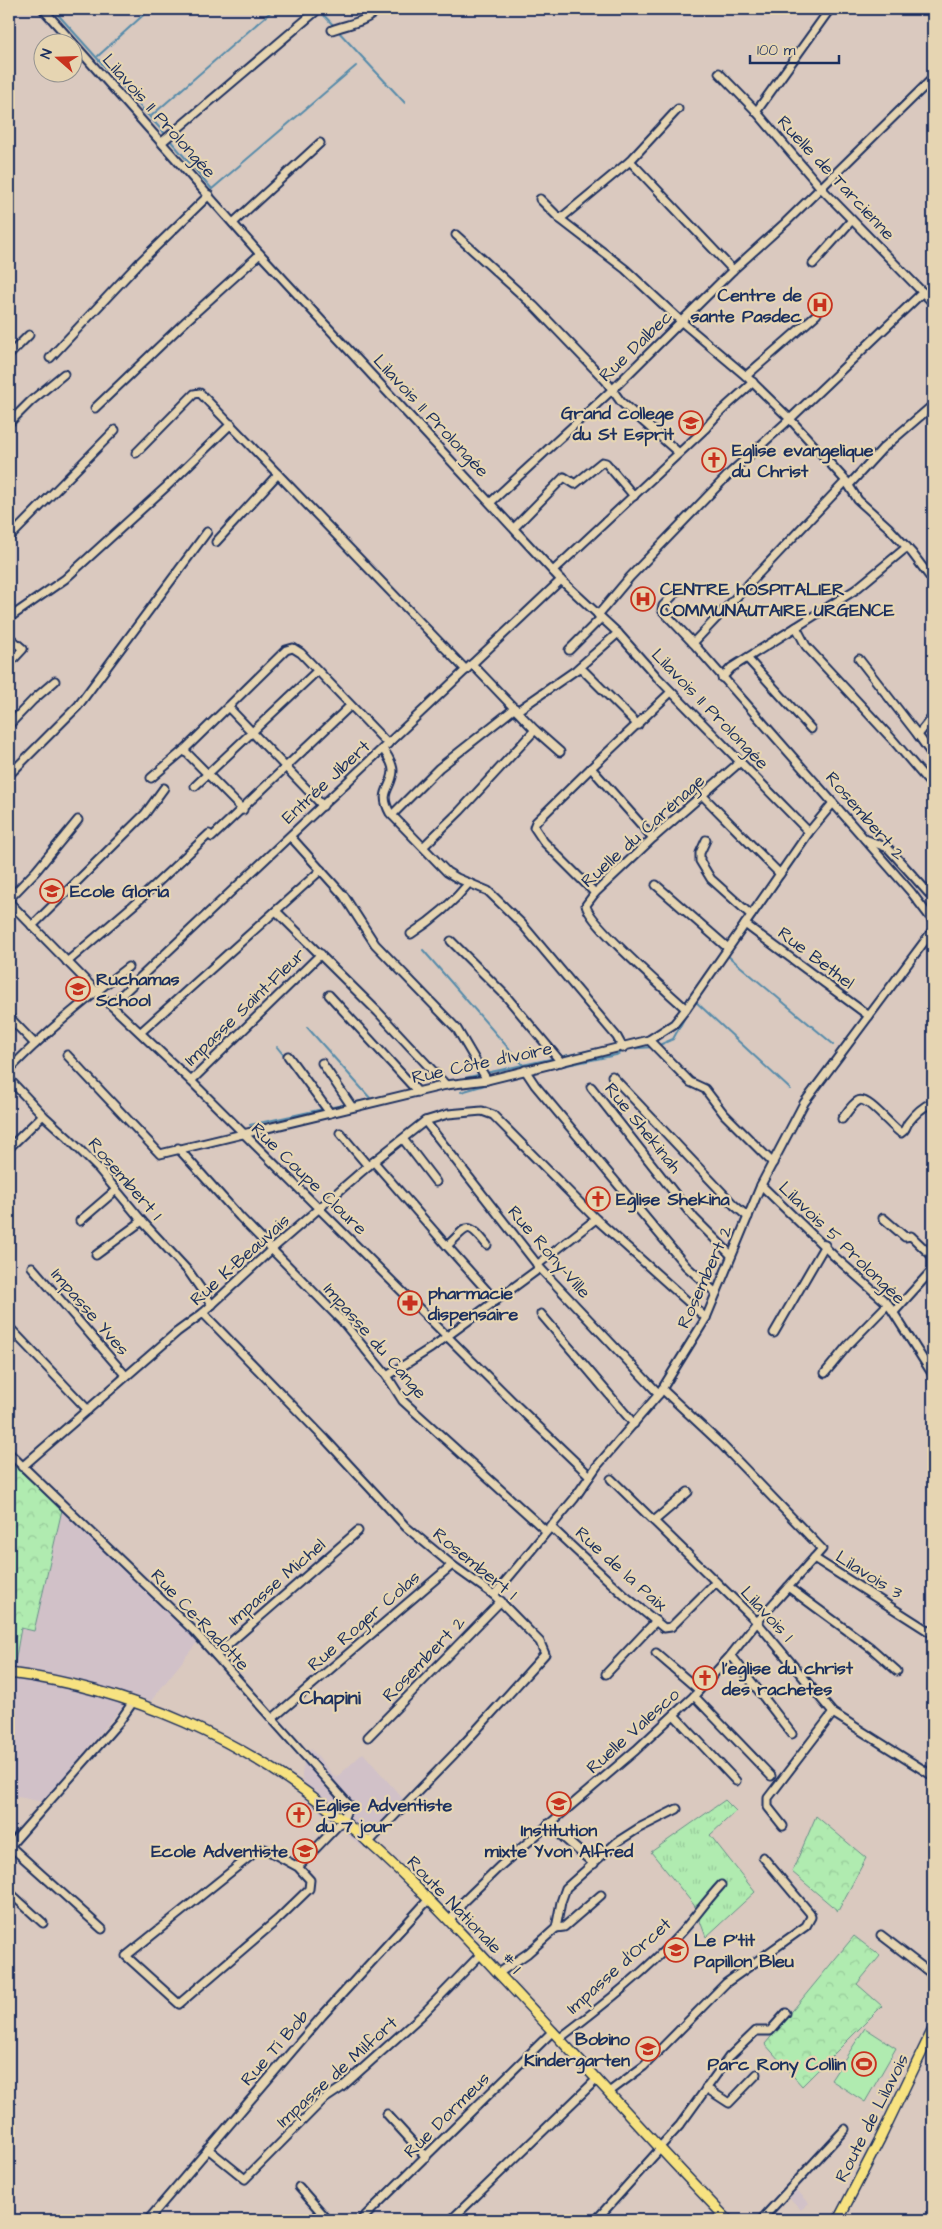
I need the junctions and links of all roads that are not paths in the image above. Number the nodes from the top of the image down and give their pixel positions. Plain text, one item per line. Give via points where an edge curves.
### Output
1 (43, 9) edge
2 (378, 9) edge
3 (830, 9) edge
4 (315, 12) dead end
5 (332, 30) dead end
6 (719, 73) dead end
7 (933, 78) edge
8 (678, 109) dead end
9 (756, 112) junction
10 (162, 142) junction
11 (320, 142) dead end
12 (630, 161) junction
13 (821, 188) junction
14 (209, 195) junction
15 (540, 199) dead end
16 (560, 218) junction
17 (852, 220) junction
18 (233, 223) junction
19 (456, 235) dead end
20 (260, 254) junction
21 (813, 264) dead end
22 (733, 270) junction
23 (923, 292) junction
24 (933, 303) edge
25 (817, 314) dead end
26 (683, 322) junction
27 (29, 335) dead end
28 (9, 355) edge
29 (50, 358) dead end
30 (64, 374) dead end
31 (746, 376) junction
32 (753, 382) junction
33 (612, 390) junction
34 (933, 405) edge
35 (95, 408) dead end
36 (790, 419) junction
37 (9, 423) edge
38 (231, 424) junction
39 (115, 430) dead end
40 (679, 453) junction
41 (136, 454) dead end
42 (278, 474) junction
43 (847, 483) junction
44 (634, 496) junction
45 (491, 502) junction
46 (514, 528) junction
47 (207, 532) dead end
48 (9, 538) edge
49 (216, 542) dead end
50 (907, 547) junction
51 (553, 571) junction
52 (561, 580) junction
53 (933, 581) edge
54 (681, 587) dead end
55 (600, 616) junction
56 (9, 618) edge
57 (796, 627) junction
58 (618, 633) junction
59 (9, 637) edge
60 (693, 643) junction
61 (569, 650) dead end
62 (747, 658) junction
63 (859, 659) dead end
64 (9, 664) edge
65 (472, 664) junction
66 (580, 667) junction
67 (466, 670) junction
68 (318, 671) junction
69 (722, 678) junction
70 (54, 681) dead end
71 (671, 692) junction
72 (350, 706) junction
73 (228, 707) junction
74 (516, 709) junction
75 (933, 716) edge
76 (9, 725) edge
77 (638, 725) junction
78 (811, 729) dead end
79 (535, 730) junction
80 (253, 733) junction
81 (918, 735) junction
82 (386, 747) junction
83 (184, 750) junction
84 (560, 752) dead end
85 (933, 756) edge
86 (740, 762) junction
87 (286, 768) junction
88 (591, 768) junction
89 (208, 774) junction
90 (9, 775) edge
91 (152, 778) dead end
92 (195, 786) dead end
93 (933, 787) edge
94 (164, 788) dead end
95 (704, 796) junction
96 (833, 803) junction
97 (323, 806) junction
98 (243, 810) junction
99 (392, 815) junction
100 (78, 820) dead end
101 (809, 832) junction
102 (291, 837) junction
103 (653, 838) junction
104 (864, 839) junction
105 (706, 840) dead end
106 (424, 846) junction
107 (321, 870) junction
108 (780, 874) junction
109 (469, 883) junction
110 (656, 885) dead end
111 (595, 893) junction
112 (933, 898) edge
113 (9, 900) edge
114 (276, 911) junction
115 (751, 915) junction
116 (933, 921) edge
117 (745, 924) junction
118 (32, 926) junction
119 (933, 930) edge
120 (411, 934) dead end
121 (451, 941) dead end
122 (728, 948) junction
123 (321, 954) junction
124 (67, 962) junction
125 (128, 967) dead end
126 (96, 991) junction
127 (329, 995) dead end
128 (111, 1005) junction
129 (686, 1009) junction
130 (869, 1016) junction
131 (9, 1017) edge
132 (141, 1032) junction
133 (651, 1042) junction
134 (35, 1044) junction
135 (623, 1048) junction
136 (67, 1055) dead end
137 (288, 1056) dead end
138 (561, 1062) junction
139 (322, 1063) dead end
140 (9, 1070) edge
141 (525, 1070) junction
142 (612, 1076) dead end
143 (9, 1079) edge
144 (487, 1080) junction
145 (191, 1081) junction
146 (446, 1085) junction
147 (591, 1087) dead end
148 (418, 1092) junction
149 (933, 1102) edge
150 (352, 1107) junction
151 (330, 1113) junction
152 (43, 1115) junction
153 (842, 1119) dead end
154 (425, 1122) junction
155 (241, 1133) junction
156 (340, 1133) dead end
157 (403, 1139) junction
158 (9, 1148) edge
159 (178, 1148) junction
160 (773, 1163) junction
161 (371, 1164) junction
162 (436, 1182) dead end
163 (761, 1185) junction
164 (116, 1190) junction
165 (319, 1209) junction
166 (748, 1217) junction
167 (883, 1218) dead end
168 (596, 1219) junction
169 (80, 1221) dead end
170 (142, 1222) junction
171 (487, 1245) dead end
172 (825, 1245) junction
173 (447, 1246) junction
174 (272, 1249) junction
175 (96, 1255) dead end
176 (731, 1255) junction
177 (933, 1258) edge
178 (32, 1267) dead end
179 (539, 1267) junction
180 (933, 1268) edge
181 (716, 1293) junction
182 (496, 1301) junction
183 (888, 1304) junction
184 (212, 1305) junction
185 (894, 1312) junction
186 (203, 1313) junction
187 (541, 1314) dead end
188 (706, 1318) junction
189 (9, 1326) edge
190 (774, 1333) dead end
191 (448, 1336) junction
192 (825, 1373) dead end
193 (933, 1375) edge
194 (126, 1376) junction
195 (387, 1376) junction
196 (661, 1391) junction
197 (88, 1410) junction
198 (634, 1424) junction
199 (9, 1453) edge
200 (27, 1464) junction
201 (590, 1476) junction
202 (611, 1479) dead end
203 (688, 1492) dead end
204 (654, 1521) junction
205 (548, 1529) junction
206 (358, 1531) dead end
207 (822, 1549) joint
208 (814, 1558) junction
209 (452, 1565) junction
210 (716, 1582) junction
211 (788, 1587) junction
212 (494, 1595) junction
213 (500, 1601) junction
214 (656, 1621) junction
215 (757, 1622) junction
216 (933, 1634) edge
217 (656, 1653) dead end
218 (216, 1655) junction
219 (730, 1655) junction
220 (897, 1671) dead end
221 (9, 1674) edge
222 (606, 1674) dead end
223 (697, 1693) junction
224 (133, 1702) junction
225 (833, 1713) junction
226 (674, 1715) junction
227 (273, 1718) junction
228 (792, 1734) dead end
229 (368, 1738) dead end
230 (771, 1776) dead end
231 (933, 1776) edge
232 (736, 1782) dead end
233 (677, 1809) dead end
234 (343, 1820) junction
235 (548, 1824) junction
236 (783, 1826) dead end
237 (368, 1843) junction
238 (9, 1846) edge
239 (763, 1857) dead end
240 (594, 1864) junction
241 (298, 1866) junction
242 (721, 1884) dead end
243 (9, 1892) edge
244 (601, 1895) dead end
245 (429, 1899) junction
246 (450, 1921) junction
247 (43, 1923) dead end
248 (556, 1928) junction
249 (102, 1929) dead end
250 (881, 1935) dead end
251 (481, 1954) junction
252 (499, 1973) junction
253 (933, 1975) edge
254 (786, 2013) dead end
255 (556, 2034) junction
256 (932, 2035) edge
257 (757, 2074) dead end
258 (597, 2079) junction
259 (706, 2088) junction
260 (609, 2092) junction
261 (387, 2114) dead end
262 (845, 2129) dead end
263 (660, 2148) junction
264 (208, 2149) junction
265 (426, 2157) junction
266 (299, 2187) dead end
267 (148, 2220) edge
268 (328, 2220) edge
269 (361, 2220) edge
270 (454, 2220) edge
271 (596, 2220) edge
272 (728, 2220) edge
273 (761, 2220) edge
274 (838, 2220) edge

1 - 10 street, Lilavois 11 Prolongée
2 - 5 street via 356,23
3 - 9 street
4 - 10 street
6 - 9 street, Ruelle de Tarcienne
7 - 13 street, Rue Dalbec
8 - 12 street
9 - 13 street, Ruelle de Tarcienne
10 - 14 street, Lilavois 11 Prolongée
11 - 18 street
12 - 16 street
12 - 22 street
13 - 17 street, Ruelle de Tarcienne
13 - 22 street, Rue Dalbec
14 - 18 street, Lilavois 11 Prolongée
14 - 29 street via 140,262
15 - 16 street
16 - 26 street via 626,269
17 - 21 street
17 - 23 street, Ruelle de Tarcienne
18 - 20 street, Lilavois 11 Prolongée
19 - 33 street via 534,306
20 - 35 street
20 - 45 street, Lilavois 11 Prolongée
22 - 26 street, Rue Dalbec
23 - 24 street, Ruelle de Tarcienne
23 - 36 street
25 - 31 street
26 - 31 street
26 - 33 street, Rue Dalbec
27 - 28 street
30 - 37 street
31 - 32 street
32 - 36 street
32 - 40 street via 723,407
33 - 40 street
33 - 45 street, Rue Dalbec
34 - 43 street
36 - 43 street
36 - 55 street via 731,472 630,577
38 - 41 street via 203,395 197,393
38 - 42 street
38 - 56 street via 65,579
39 - 48 street
40 - 44 street
42 - 49 street
42 - 67 street
43 - 50 street via 858,500
43 - 60 street
44 - 46 street via 602,462 575,484 564,477
44 - 51 street
45 - 46 street, Lilavois 11 Prolongée
46 - 51 street, Lilavois 11 Prolongée
47 - 90 street via 78,706
50 - 53 street
50 - 57 street via 855,590
51 - 52 street, Lilavois 11 Prolongée
52 - 55 street, Lilavois 11 Prolongée
52 - 65 street, Entrée Jibert
54 - 60 street, Rosembert 2 via 662,610
55 - 58 street, Lilavois 11 Prolongée
55 - 61 street
57 - 62 street
57 - 93 street via 806,646
58 - 66 street
58 - 71 street, Lilavois 11 Prolongée
59 - 64 street via 23,649
60 - 69 street, Rosembert 2
62 - 69 street
62 - 78 street
63 - 81 street
65 - 67 street, Entrée Jibert
65 - 74 street
66 - 74 street
66 - 77 street
67 - 82 street, Entrée Jibert
68 - 72 street
68 - 73 street via 290,648
68 - 80 street
69 - 96 street, Rosembert 2
70 - 76 street
71 - 77 street
71 - 86 street, Lilavois 11 Prolongée
72 - 82 street
72 - 87 street
73 - 80 street
73 - 83 street
74 - 79 street
74 - 99 street via 439,768
75 - 81 street
77 - 88 street
79 - 84 street
79 - 106 street
80 - 87 street
80 - 89 street
81 - 85 street
82 - 97 street, Entrée Jibert
82 - 99 street via 393,771 385,805
83 - 89 street
83 - 91 street
86 - 95 street, Ruelle du Carénage
86 - 101 street, Lilavois 11 Prolongée
87 - 97 street
87 - 98 street
88 - 103 street
88 - 111 street via 534,827 544,842
89 - 92 street
89 - 98 street
94 - 118 street via 145,814
95 - 103 street, Ruelle du Carénage
95 - 108 street
96 - 101 street, Rue Côte d'Ivoire
96 - 104 street, Rosembert 2
97 - 102 street, Entrée Jibert
98 - 124 street
99 - 106 street
100 - 113 street
101 - 108 street, Rue Côte d'Ivoire
102 - 107 street
102 - 128 street, Entrée Jibert
103 - 111 street, Ruelle du Carénage
104 - 112 street via 888,848
104 - 116 street, Rosembert 2
105 - 115 street via 700,861 711,879
106 - 109 street via 448,872
107 - 114 street
107 - 144 street via 344,896 375,944 457,1029
108 - 115 street, Rue Côte d'Ivoire
109 - 120 street via 453,903
109 - 135 street via 488,891 522,924 618,1037
110 - 122 street
111 - 129 street, Ruelle du Carénage via 586,905 588,913
113 - 118 street, Rue Coupe Cloure
114 - 123 street
114 - 132 street
115 - 117 street, Rue Côte d'Ivoire
117 - 122 street, Rue Côte d'Ivoire
117 - 130 street, Rue Bethel
118 - 124 street, Rue Coupe Cloure
119 - 130 street, Rosembert 2
121 - 138 street via 505,995
122 - 129 street, Rue Côte d'Ivoire
123 - 145 street, Impasse Saint-Fleur
123 - 146 street
124 - 126 street, Rue Coupe Cloure
125 - 126 street
126 - 128 street, Rue Coupe Cloure
126 - 134 street
127 - 148 street
128 - 132 street, Rue Coupe Cloure
129 - 133 street, Rue Côte d'Ivoire via 674,1024
130 - 160 street, Rosembert 2 via 804,1103
131 - 134 street
132 - 145 street, Rue Coupe Cloure
133 - 135 street, Rue Côte d'Ivoire
133 - 160 street via 690,1082 705,1088 724,1114
134 - 140 street
135 - 138 street, Rue Côte d'Ivoire
136 - 159 street, Rue Côte d'Ivoire via 160,1154
137 - 151 street
138 - 141 street, Rue Côte d'Ivoire
139 - 150 street
141 - 144 street, Rue Côte d'Ivoire
141 - 181 street via 534,1085 686,1266
142 - 166 street
143 - 152 street, Rosembert 1
144 - 146 street, Rue Côte d'Ivoire
145 - 155 street, Rue Coupe Cloure
146 - 148 street, Rue Côte d'Ivoire
147 - 176 street, Rue Shekinah via 694,1218
148 - 150 street, Rue Côte d'Ivoire
149 - 153 street via 920,1111 901,1133 868,1102 861,1100 856,1101
150 - 151 street, Rue Côte d'Ivoire
151 - 155 street, Rue Côte d'Ivoire
152 - 158 street
152 - 164 street, Rosembert 1
154 - 157 street, Rue K-Beauvais
154 - 168 street, Rue K-Beauvais via 448,1114 482,1111 493,1115
154 - 179 street, Rue Rony-Ville
155 - 159 street, Rue Côte d'Ivoire
155 - 165 street, Rue Coupe Cloure
156 - 161 street
157 - 161 street, Rue K-Beauvais
157 - 162 street
159 - 174 street, Impasse du Cange
160 - 163 street, Rosembert 2
161 - 165 street, Rue K-Beauvais
161 - 173 street
163 - 166 street, Rosembert 2
163 - 172 street, Lilavois 5 Prolongée
164 - 169 street
164 - 170 street, Rosembert 1
165 - 174 street, Rue K-Beauvais
165 - 191 street, Rue Coupe Cloure
166 - 176 street, Rosembert 2
167 - 177 street via 905,1237 911,1236
168 - 179 street
168 - 188 street
170 - 175 street
170 - 184 street, Rosembert 1 via 189,1272
171 - 173 street via 475,1229 470,1228
172 - 183 street, Lilavois 5 Prolongée
172 - 190 street
173 - 182 street
174 - 184 street, Rue K-Beauvais
174 - 195 street, Impasse du Cange via 343,1322
176 - 181 street, Rosembert 2
178 - 194 street, Impasse Yves
179 - 182 street
179 - 196 street, Rue Rony-Ville
180 - 185 street
181 - 188 street, Rosembert 2
182 - 191 street
183 - 185 street, Lilavois 5 Prolongée
183 - 192 street
184 - 186 street, Rue K-Beauvais
185 - 193 street, Lilavois 5 Prolongée
186 - 194 street, Rue K-Beauvais
186 - 209 street, Rosembert 1 via 406,1527
187 - 198 street
188 - 196 street, Rosembert 2
189 - 197 street
191 - 195 street
191 - 201 street, Rue Coupe Cloure
194 - 197 street, Rue K-Beauvais
195 - 205 street, Impasse du Cange via 403,1401
196 - 198 street, Rosembert 2
196 - 207 street, Rue Rony-Ville via 722,1445
197 - 200 street, Rue K-Beauvais
198 - 201 street, Rosembert 2
199 - 200 street, Rue Ce-Radotte
200 - 218 street, Rue Ce-Radotte
201 - 205 street, Rosembert 2
202 - 204 street, Lilavois 1
203 - 204 street
204 - 210 street, Lilavois 1
205 - 212 street, Rosembert 2
205 - 214 street, Rue de la Paix
206 - 218 street, Impasse Michel
207 - 208 street, Ruelle Valesco
208 - 211 street, Ruelle Valesco
208 - 216 street, Lilavois 3
209 - 212 street, Rosembert 1
209 - 227 street, Rue Roger Colas
210 - 214 street, Rue de la Paix via 671,1627 664,1628
210 - 215 street, Lilavois 1
211 - 215 street, Ruelle Valesco
211 - 220 street
212 - 213 street, Rosembert 1
213 - 229 street, Rosembert 2
213 - 237 street, Rosembert 1 via 540,1642 546,1654
214 - 222 street
215 - 219 street, Ruelle Valesco
215 - 225 street, Lilavois 1
217 - 223 street
218 - 227 street, Rue Ce-Radotte
219 - 223 street, Ruelle Valesco
219 - 228 street
221 - 224 main road, Route Nationale # 1 via 82,1687
223 - 226 street, Ruelle Valesco
223 - 230 street
224 - 234 main road, Route Nationale # 1 via 243,1751 288,1779
224 - 238 street
225 - 231 street, Lilavois 1
225 - 236 street via 768,1798 768,1807
226 - 232 street
226 - 235 street, Ruelle Valesco
227 - 234 street, Rue Ce-Radotte via 349,1805
233 - 240 street via 617,1842
234 - 237 main road, Route Nationale # 1
234 - 241 street
235 - 240 street
235 - 246 street, Ruelle Valesco via 464,1901
237 - 245 main road, Route Nationale # 1
238 - 249 street
239 - 260 street via 810,1912 806,1926 726,1983 644,2066
240 - 248 street via 566,1888
241 - 241 street via 265,1849 258,1850 126,1956 179,2004 278,1920 309,1889 310,1880
242 - 255 street, Impasse d'Orcet via 681,1932 604,2004
243 - 247 street
244 - 248 street via 564,1927
245 - 246 main road, Route Nationale # 1
245 - 264 street, Rue Ti Bob via 322,2016
246 - 251 main road, Route Nationale # 1
248 - 252 street
250 - 253 street
251 - 252 main road, Route Nationale # 1
251 - 264 street, Impasse de Milfort via 421,2016 324,2100 245,2179
252 - 255 main road, Route Nationale # 1
254 - 259 street via 770,2031 756,2031 729,2056
255 - 258 main road, Route Nationale # 1
255 - 265 street, Rue Dormeus
256 - 274 main road, Route de Lilavois
257 - 259 street via 730,2102
258 - 260 main road, Route Nationale # 1
258 - 270 street via 452,2218
259 - 263 street
260 - 263 main road, Route Nationale # 1
261 - 265 street
262 - 273 street
263 - 271 street
263 - 272 main road, Route Nationale # 1
264 - 267 street, Rue Ti Bob
265 - 269 street, Rue Dormeus
266 - 268 street

